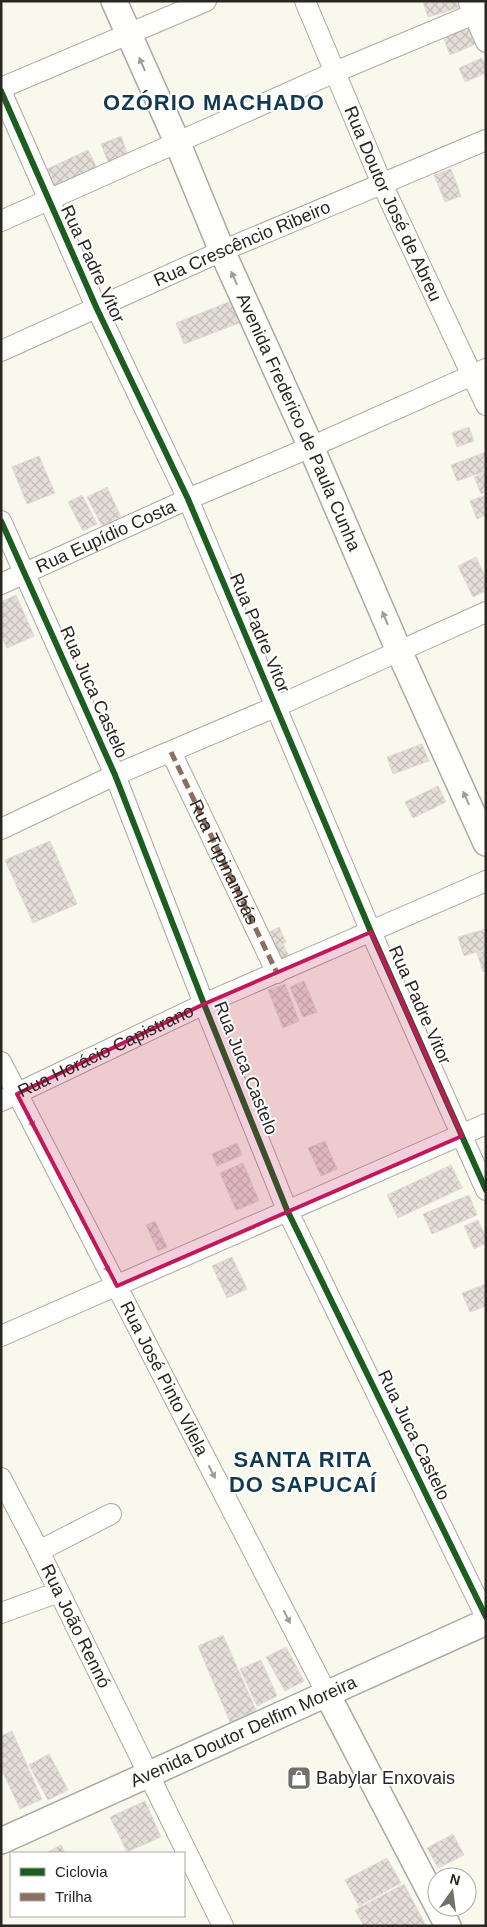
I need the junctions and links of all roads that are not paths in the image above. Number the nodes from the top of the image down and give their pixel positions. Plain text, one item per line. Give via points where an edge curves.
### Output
1 (114, 1) edge
2 (206, 1) edge
3 (305, 1) edge
4 (476, 8) edge
5 (128, 34) junction
6 (486, 42) edge
7 (336, 72) junction
8 (1, 89) edge
9 (486, 140) edge
10 (178, 144) junction
11 (382, 184) junction
12 (48, 201) junction
13 (1, 221) edge
14 (222, 251) junction
15 (97, 309) junction
16 (1, 351) edge
17 (479, 372) edge
18 (486, 405) edge
19 (311, 447) junction
20 (188, 499) junction
21 (1, 520) edge
22 (24, 573) junction
23 (1, 584) edge
24 (486, 612) edge
25 (399, 651) junction
26 (275, 707) junction
27 (171, 752) junction
28 (115, 775) junction
29 (1, 829) edge
30 (486, 843) edge
31 (486, 881) edge
32 (371, 932) junction
33 (277, 973) junction
34 (204, 1004) junction
35 (1, 1062) edge
36 (9, 1098) edge
37 (486, 1124) edge
38 (462, 1136) junction
39 (486, 1190) edge
40 (287, 1210) junction
41 (117, 1286) junction
42 (1, 1336) edge
43 (1, 1478) edge
44 (110, 1514) dead end
45 (39, 1551) junction
46 (59, 1592) junction
47 (1, 1612) edge
48 (486, 1617) edge
49 (486, 1622) edge
50 (327, 1694) junction
51 (148, 1776) junction
52 (1, 1842) edge
53 (427, 1885) edge
54 (223, 1926) edge

1 - 5 main road, Avenida Frederico de Paula Cunha
2 - 5 street
3 - 7 street, Rua Doutor José de Abreu
4 - 6 street
4 - 7 street
5 - 8 street
10 -> 5 main road, Avenida Frederico de Paula Cunha
7 - 10 street
7 - 11 street, Rua Doutor José de Abreu
8 - 12 street, Rua Padre Vitor
9 - 11 street, Rua Crescêncio Ribeiro
10 - 12 street
10 - 14 main road, Avenida Frederico de Paula Cunha
11 - 14 street, Rua Crescêncio Ribeiro
11 - 17 street, Rua Doutor José de Abreu
12 - 13 street
12 - 15 street, Rua Padre Vitor
14 - 15 street, Rua Crescêncio Ribeiro
19 -> 14 main road, Avenida Frederico de Paula Cunha
15 - 16 street, Rua Crescêncio Ribeiro
15 - 20 street, Rua Padre Vitor
17 - 18 street, Rua Doutor José de Abreu
17 - 19 street, Rua Eupídio Costa
19 - 20 street, Rua Eupídio Costa
25 -> 19 main road, Avenida Frederico de Paula Cunha
20 - 22 street, Rua Eupídio Costa
20 - 26 street, Rua Padre Vitor
21 - 22 street, Rua Juca Castelo
22 - 23 street, Rua Eupídio Costa
22 - 28 street, Rua Juca Castelo
24 - 25 street
25 - 26 street
30 -> 25 main road, Avenida Frederico de Paula Cunha
26 - 27 street
26 - 32 street, Rua Padre Vitor
27 - 28 street
27 - 33 street, Rua Tupinambás
28 - 29 street
28 - 34 street, Rua Juca Castelo
31 - 32 street, Rua Horácio Capistrano
32 - 33 street, Rua Horácio Capistrano
32 - 38 street, Rua Padre Vitor
33 - 34 street, Rua Horácio Capistrano
34 - 36 street, Rua Horácio Capistrano
34 - 40 street, Rua Juca Castelo
35 - 36 street, Rua José Pinto Vilela
36 -> 41 street, Rua José Pinto Vilela
37 - 38 street
38 - 39 street, Rua Padre Vitor
38 - 40 street
40 - 41 street
40 - 48 street, Rua Juca Castelo
41 - 42 street
41 -> 50 street, Rua José Pinto Vilela
43 - 45 street, Rua João Rennó
44 - 45 street
45 - 46 street, Rua João Rennó
46 - 47 street
46 - 51 street, Rua João Rennó
49 - 50 main road, Avenida Doutor Delfim Moreira
50 - 51 main road, Avenida Doutor Delfim Moreira
50 - 53 main road
51 - 52 main road, Avenida Doutor Delfim Moreira
51 - 54 street, Rua João Rennó

